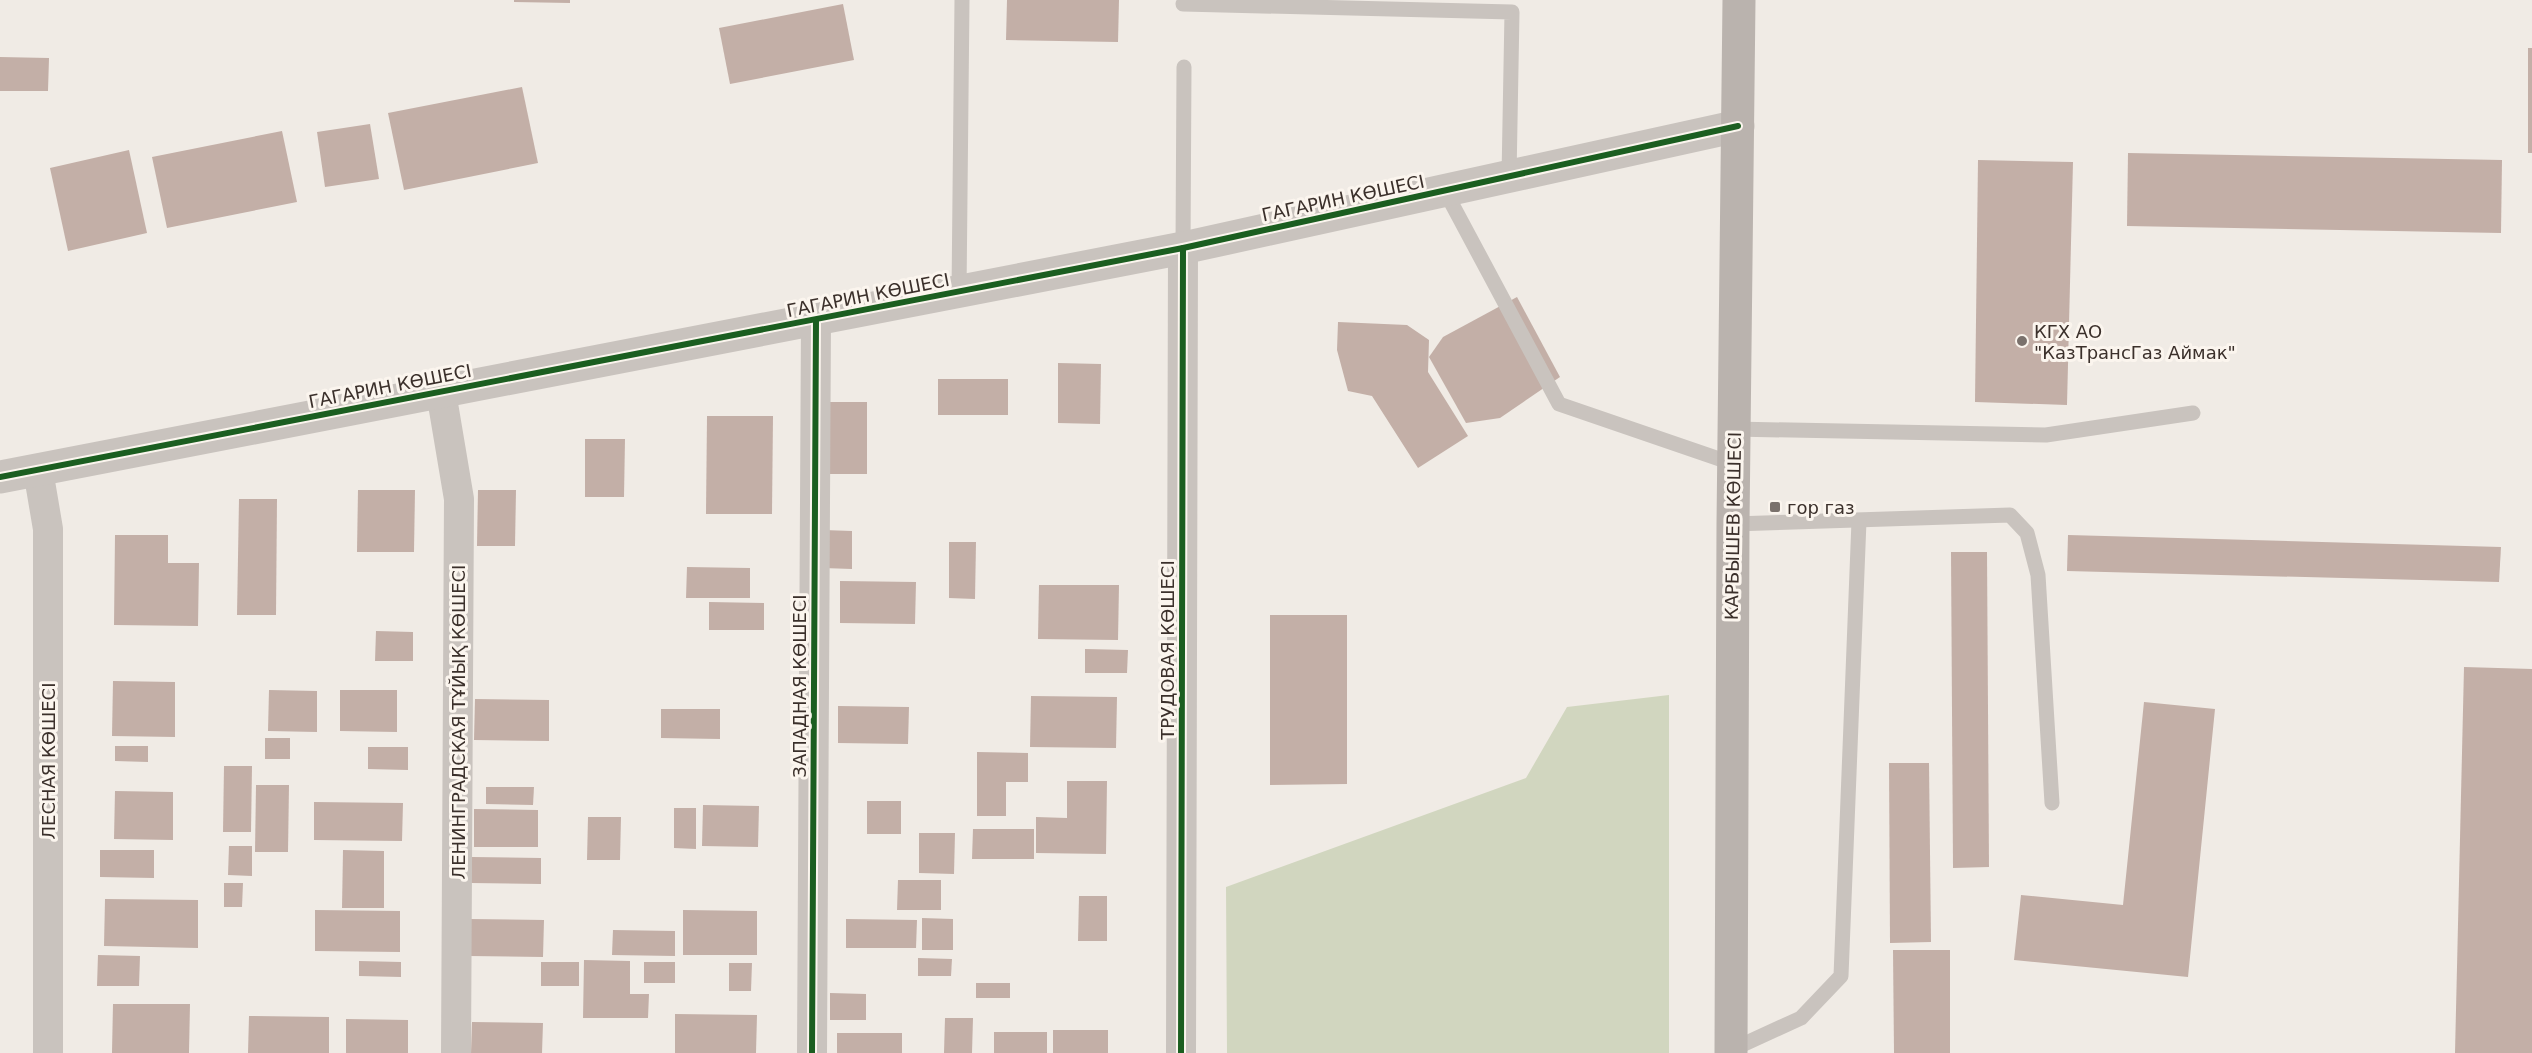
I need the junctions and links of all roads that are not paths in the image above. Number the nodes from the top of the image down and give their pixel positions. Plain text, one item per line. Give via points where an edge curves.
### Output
1 (962, 0) edge
2 (1739, 0) edge
3 (1183, 4) dead end
4 (1184, 67) dead end
5 (1738, 126) junction
6 (1509, 177) junction
7 (1445, 191) junction
8 (1183, 248) junction
9 (959, 292) junction
10 (816, 320) junction
11 (441, 392) junction
12 (2193, 413) dead end
13 (1734, 429) junction
14 (1734, 464) junction
15 (38, 470) junction
16 (0, 477) edge
17 (1859, 522) junction
18 (1732, 524) junction
19 (2052, 803) dead end
20 (1731, 1052) edge
21 (48, 1053) edge
22 (456, 1053) edge
23 (812, 1053) edge
24 (1181, 1053) edge

1 - 9 lane
2 - 5 main road, КАРБЫШЕВ КӨШЕСІ
3 - 6 lane via 1512,12
4 - 8 lane
5 - 6 street, ГАГАРИН КӨШЕСІ
5 - 13 main road, КАРБЫШЕВ КӨШЕСІ
6 - 7 street, ГАГАРИН КӨШЕСІ
7 - 8 street, ГАГАРИН КӨШЕСІ
7 - 14 lane via 1559,404
8 - 9 street, ГАГАРИН КӨШЕСІ
8 - 24 street, ТРУДОВАЯ КӨШЕСІ
9 - 10 street, ГАГАРИН КӨШЕСІ
10 - 11 street, ГАГАРИН КӨШЕСІ
10 - 23 street, ЗАПАДНАЯ КӨШЕСІ
11 - 15 street, ГАГАРИН КӨШЕСІ
11 - 22 street, ЛЕНИНГРАДСКАЯ ТҰЙЫҚ КӨШЕСІ via 459,500
12 - 13 lane via 2046,435
13 - 14 main road, КАРБЫШЕВ КӨШЕСІ
14 - 18 main road, КАРБЫШЕВ КӨШЕСІ
15 - 16 street, ГАГАРИН КӨШЕСІ
15 - 21 street, ЛЕСНАЯ КӨШЕСІ via 48,529
17 - 18 lane
17 - 19 lane via 2010,515 2027,533 2038,575
17 - 20 lane via 1841,976 1801,1018
18 - 20 main road, КАРБЫШЕВ КӨШЕСІ

